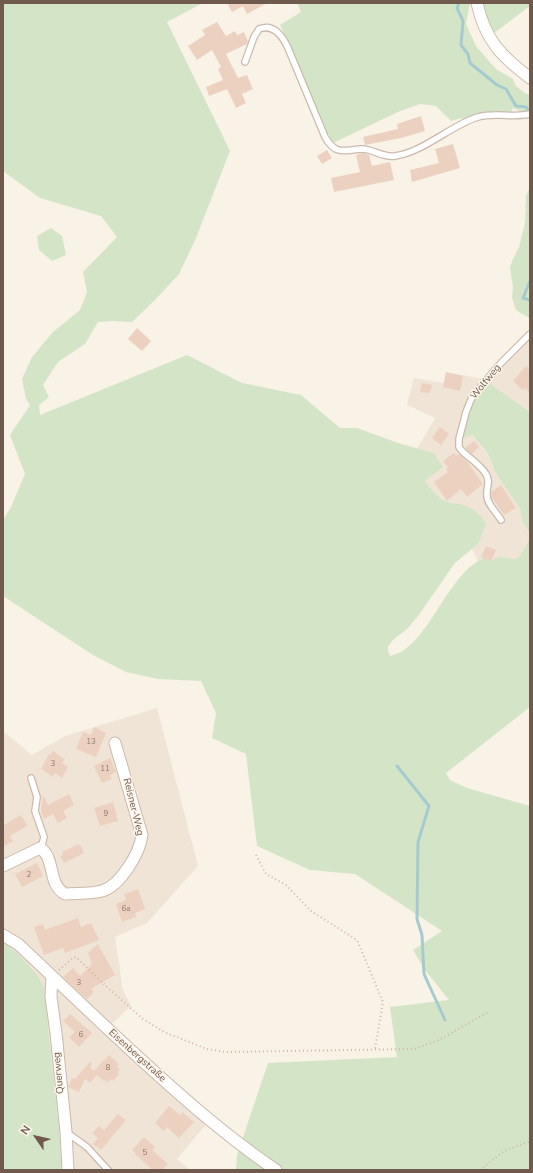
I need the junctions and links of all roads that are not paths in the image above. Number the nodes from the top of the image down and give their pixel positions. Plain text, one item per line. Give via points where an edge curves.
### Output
1 (477, 3) edge
2 (245, 62) dead end
3 (530, 78) edge
4 (530, 114) edge
5 (530, 334) edge
6 (501, 520) dead end
7 (115, 743) dead end
8 (31, 778) dead end
9 (40, 848) junction
10 (3, 866) edge
11 (3, 936) edge
12 (52, 976) junction
13 (66, 1132) junction
14 (68, 1170) edge
15 (108, 1170) edge
16 (276, 1170) edge

1 - 3 street via 486,30 495,46 505,58
2 - 4 lane via 254,37 260,29 277,31 288,48 325,137 340,151 366,149 382,155 395,156 424,146 478,117 491,114
5 - 6 lane, Wolfweg via 476,391 468,407 459,439 459,447 487,475 487,499
7 - 9 street, Reisner-Weg via 142,835 136,857 110,888 65,894 55,884 47,854
8 - 9 lane via 37,797 35,811 44,838
9 - 10 street
11 - 12 street, Eisenbergstraße via 18,944
12 - 13 street, Querweg via 51,997
12 - 16 street, Eisenbergstraße via 180,1095
13 - 14 street, Querweg
13 - 15 lane via 88,1147

